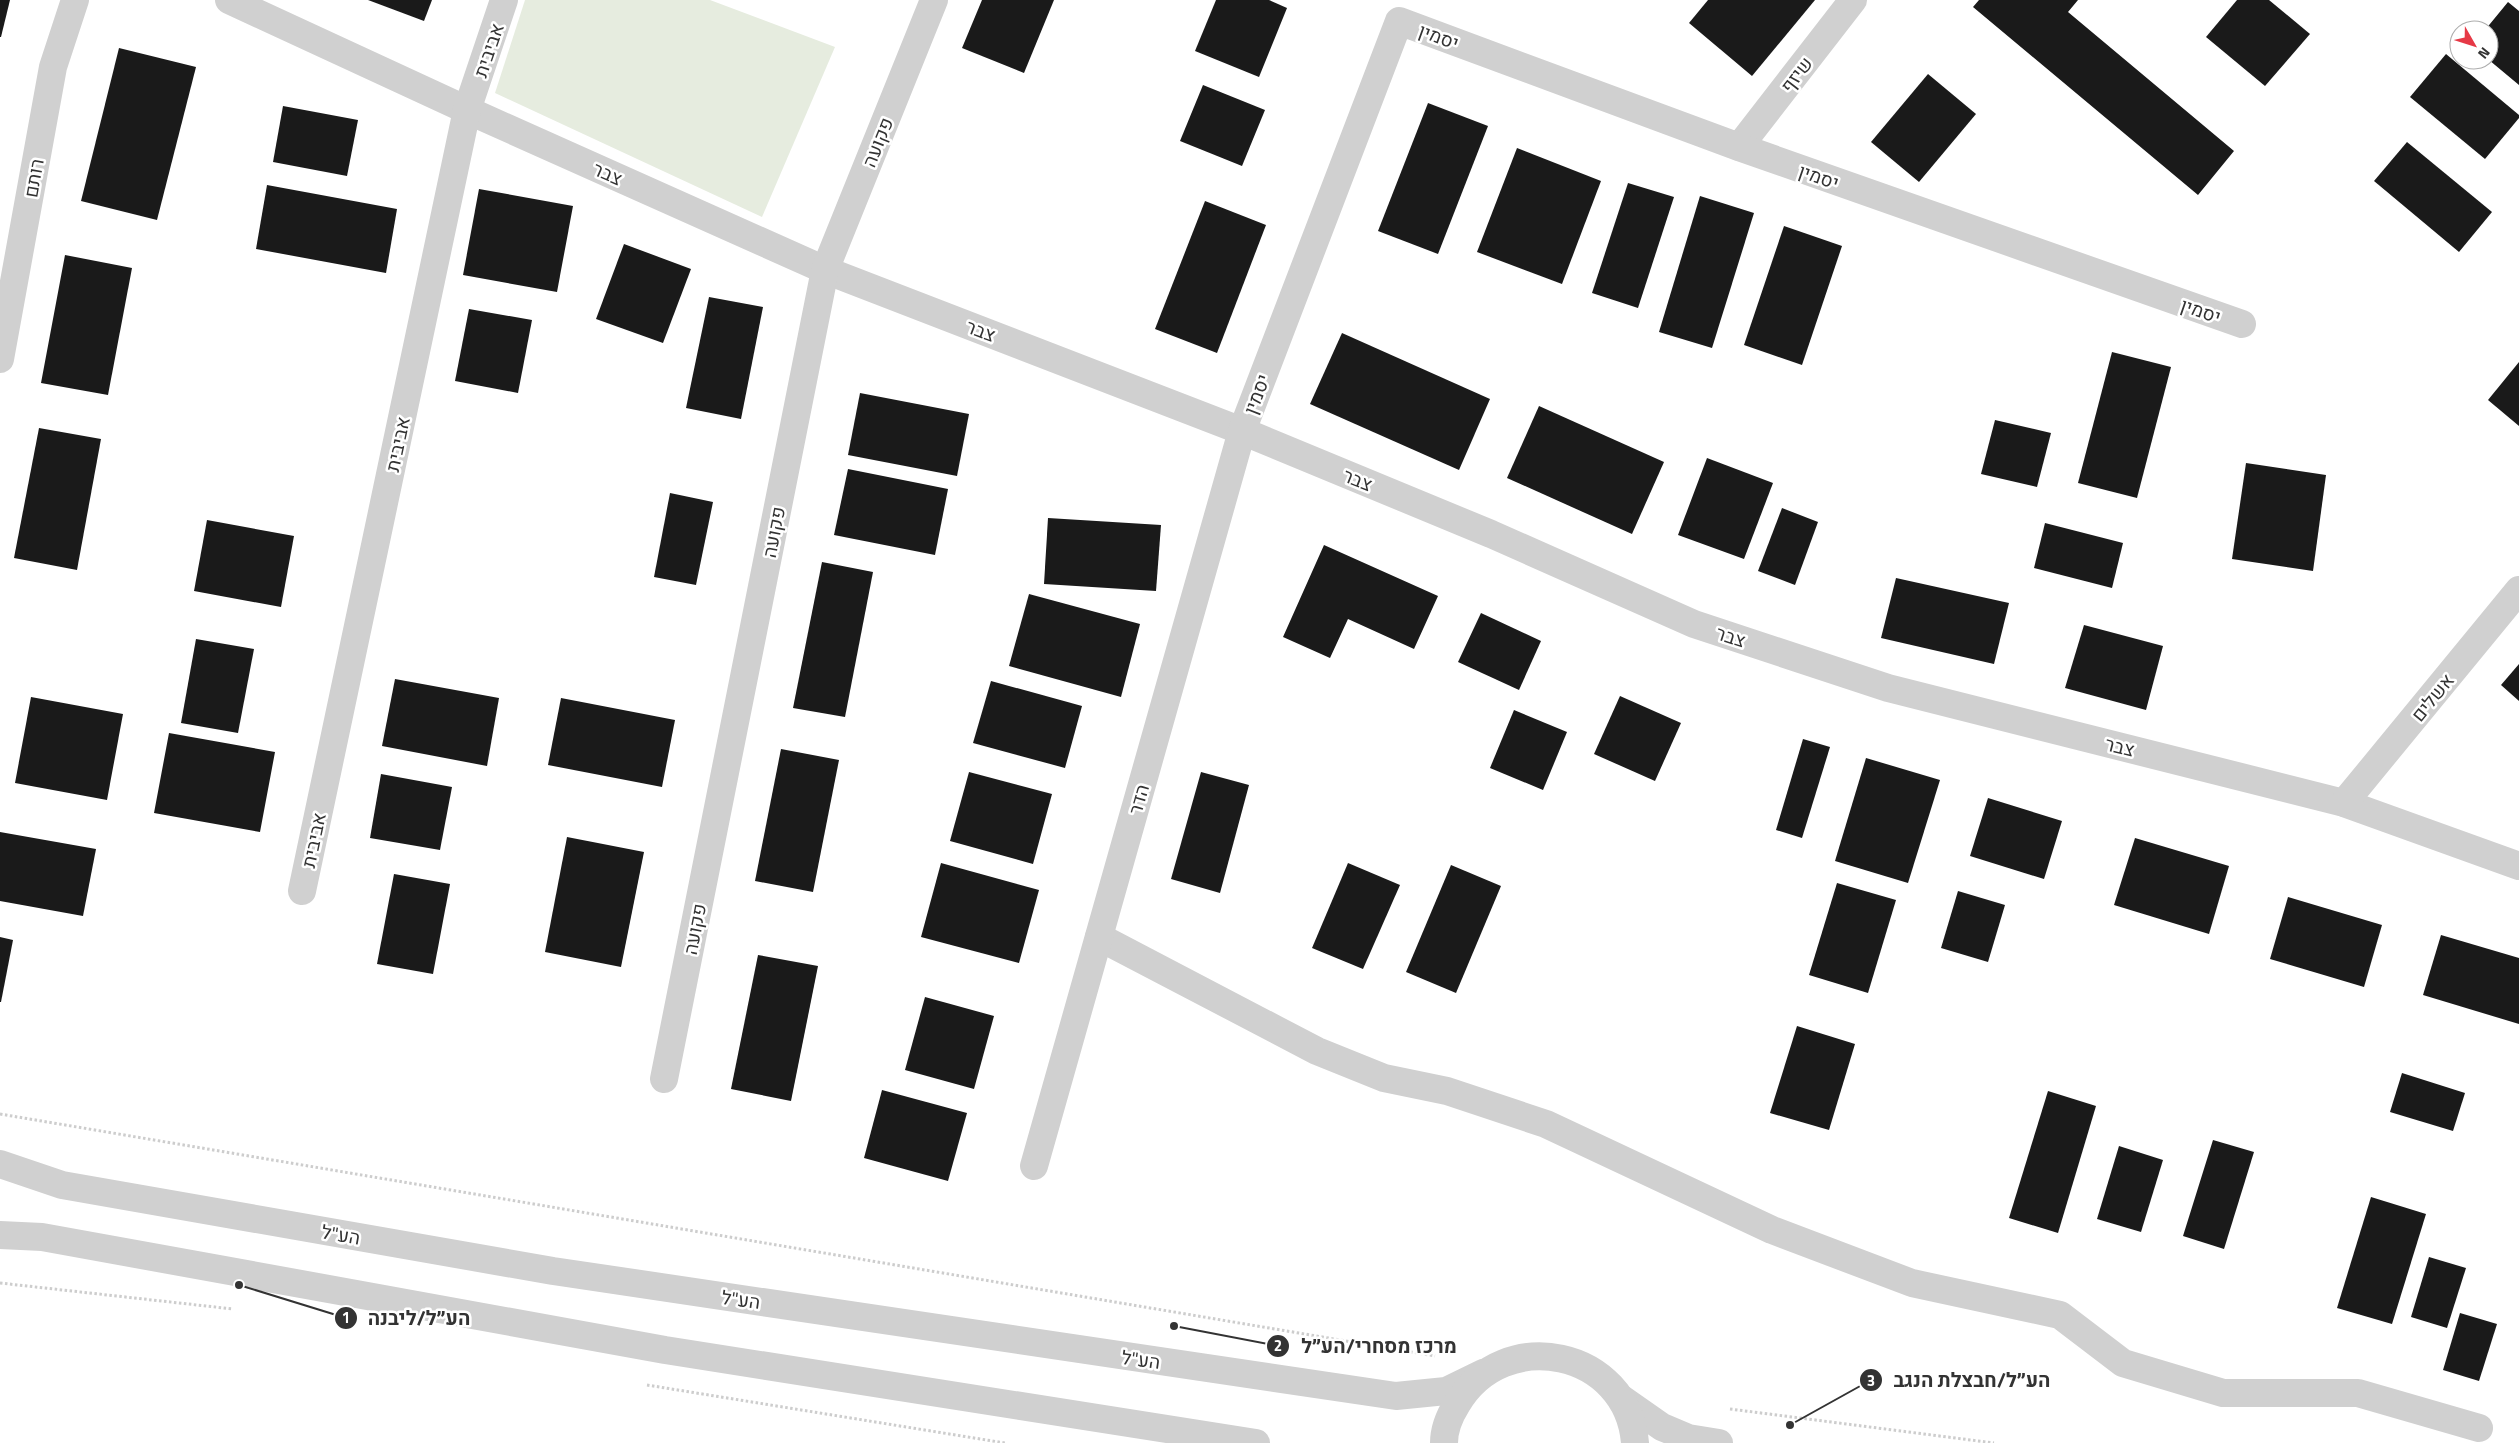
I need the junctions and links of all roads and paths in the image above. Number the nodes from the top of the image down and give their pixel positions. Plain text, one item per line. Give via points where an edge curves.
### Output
1 (74, 0) edge
2 (228, 0) edge
3 (504, 0) edge
4 (934, 0) edge
5 (1853, 0) edge
6 (1403, 11) edge
7 (467, 110) junction
8 (1739, 147) junction
9 (825, 270) junction
10 (2242, 324) dead end
11 (0, 359) edge
12 (1242, 431) junction
13 (2519, 590) edge
14 (2344, 803) junction
15 (2519, 866) edge
16 (302, 891) dead end
17 (1099, 937) junction
18 (664, 1079) dead end
19 (0, 1114) edge
20 (0, 1164) edge
21 (1034, 1166) dead end
22 (0, 1235) edge
23 (1436, 1356) dead end
24 (1483, 1373) junction
25 (1622, 1399) junction
26 (1720, 1407) dead end
27 (2479, 1428) dead end
28 (1256, 1443) edge
29 (1444, 1443) edge
30 (1636, 1443) edge
31 (1719, 1443) edge
32 (1994, 1443) edge

1 - 11 street, רותם via 53,67
2 - 7 street, צבר
3 - 7 street, אביבית
4 - 9 street, פקועה
5 - 8 street, שיזף
6 - 8 street, יסמין
6 - 12 street, יסמין
7 - 9 street, צבר
7 - 16 street, אביבית
8 - 10 street, יסמין
9 - 12 street, צבר
9 - 18 street, פקועה
12 - 14 street, צבר via 1491,534 1694,624 1888,688
12 - 17 street, הדר
13 - 14 street, אשלים
14 - 15 street, צבר
17 - 21 street, הדר
17 - 27 street via 1317,1051 1384,1078 1447,1091 1546,1124 1772,1230 1912,1283 2060,1315 2123,1363 2223,1393 2358,1393
19 - 23 path
20 - 24 street, הע"ל via 62,1185 553,1271 1396,1396 1446,1391
22 - 28 street via 42,1237 665,1350
24 - 25 street, הע"ל via 1512,1359 1543,1355 1574,1361 1601,1376
24 - 29 street via 1464,1392 1451,1415
25 - 30 street via 1634,1428
25 - 31 street via 1662,1427 1688,1438
26 - 32 path

